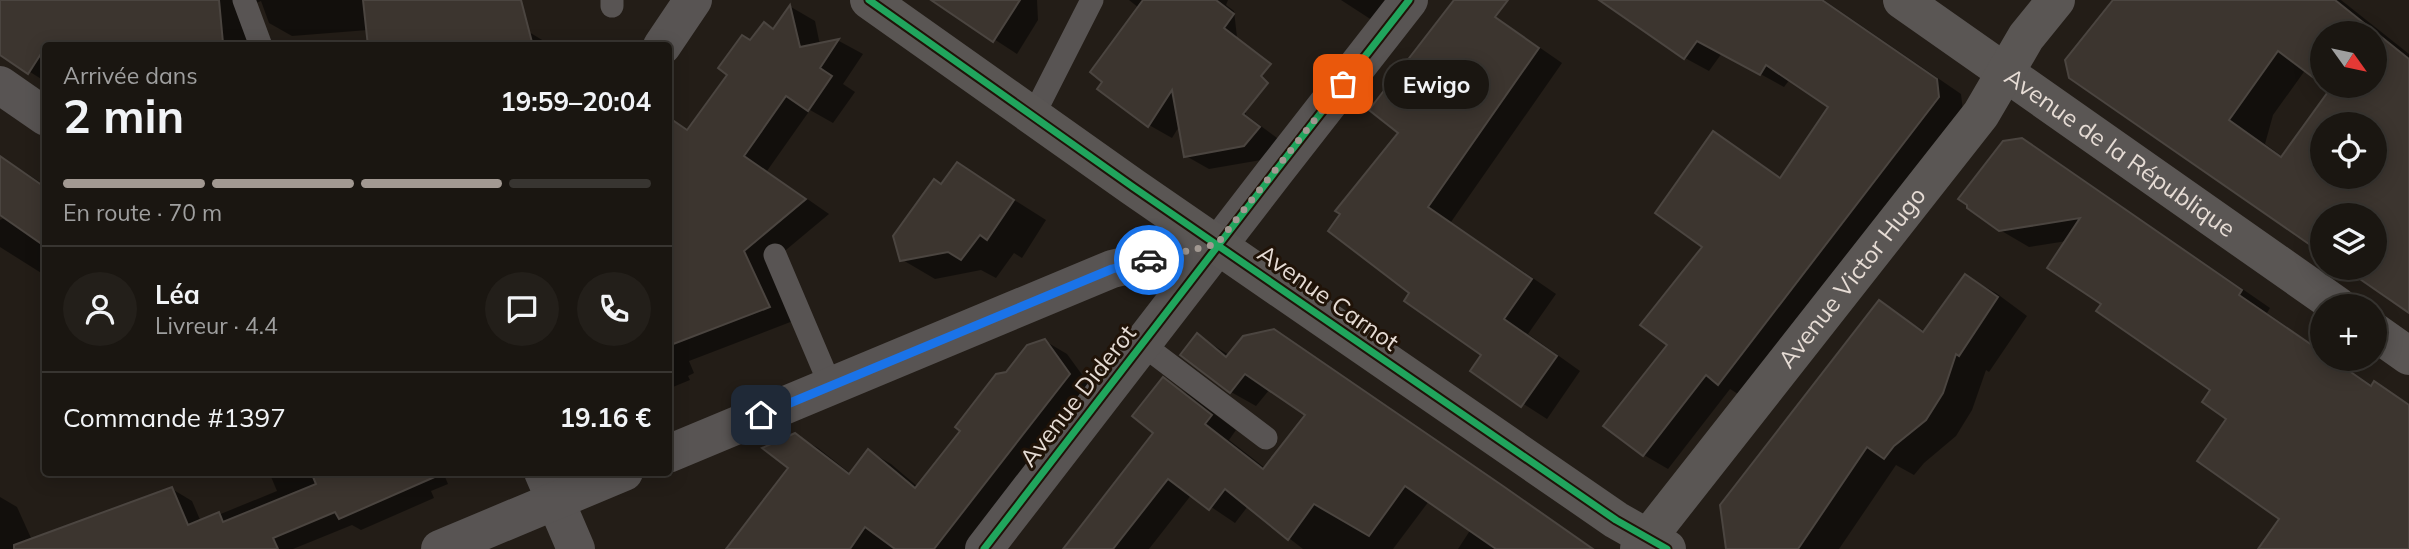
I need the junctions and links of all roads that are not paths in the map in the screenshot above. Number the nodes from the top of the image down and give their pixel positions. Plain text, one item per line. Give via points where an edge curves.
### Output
1 (244, 0) edge
2 (693, 0) edge
3 (869, 0) edge
4 (1092, 0) edge
5 (1409, 0) edge
6 (1902, 0) edge
7 (2056, 0) edge
8 (260, 42) edge
9 (665, 42) edge
10 (2006, 73) junction
11 (0, 85) edge
12 (42, 114) edge
13 (1032, 116) junction
14 (1217, 244) junction
15 (775, 255) dead end
16 (2321, 294) edge
17 (2387, 340) edge
18 (1142, 344) junction
19 (2409, 356) edge
20 (831, 387) junction
21 (1266, 438) dead end
22 (672, 452) edge
23 (603, 476) edge
24 (550, 486) edge
25 (1651, 545) edge
26 (440, 549) edge
27 (576, 549) edge
28 (984, 549) edge

1 - 8 lane
2 - 9 street
3 - 13 street, Avenue Carnot
4 - 13 lane
5 - 14 street, Avenue Diderot
6 - 10 street, Avenue de la République
7 - 10 street, Avenue Victor Hugo via 2026,37
10 - 16 street, Avenue de la République
10 - 25 street, Avenue Victor Hugo via 1981,114
11 - 12 street
13 - 14 street, Avenue Carnot
14 - 18 street, Avenue Diderot
14 - 20 street via 1112,269
14 - 25 street, Avenue Carnot
15 - 20 lane
17 - 19 street
18 - 21 lane
18 - 28 street, Avenue Diderot
20 - 22 street
23 - 24 street
24 - 26 street
24 - 27 street

